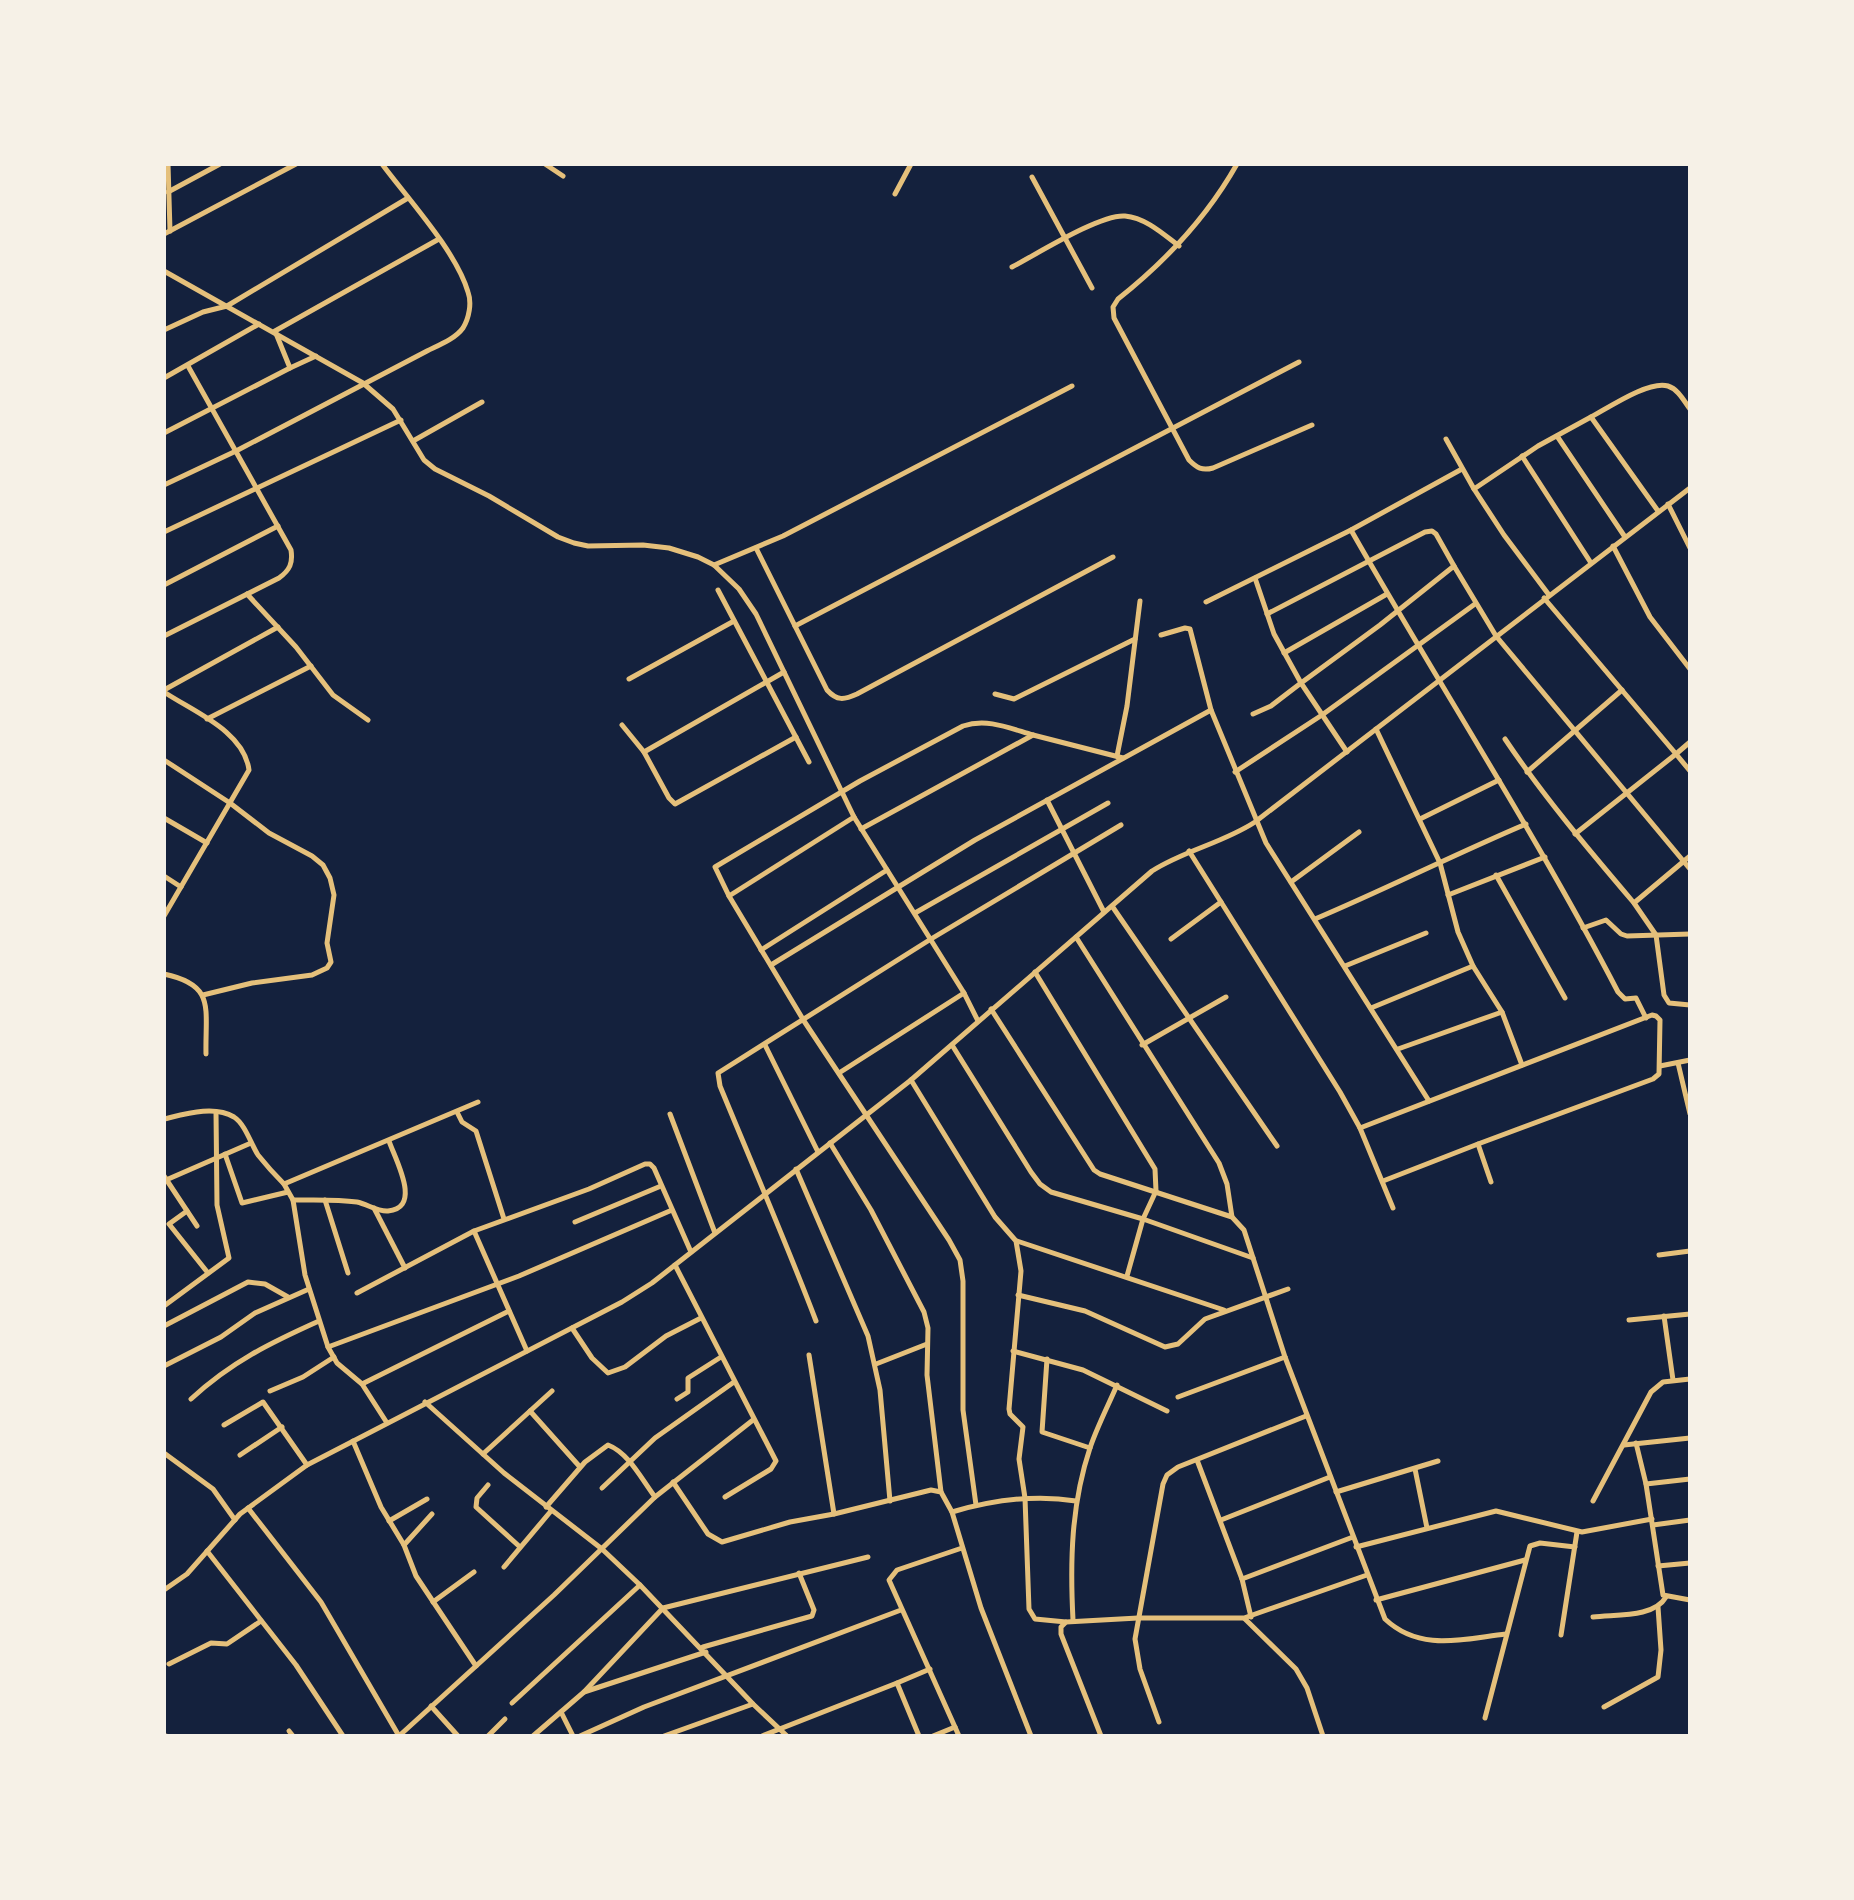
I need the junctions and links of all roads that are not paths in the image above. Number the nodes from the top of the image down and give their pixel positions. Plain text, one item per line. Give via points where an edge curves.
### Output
1 (168, 164) edge
2 (220, 164) edge
3 (296, 164) edge
4 (382, 164) edge
5 (545, 164) edge
6 (911, 164) edge
7 (1237, 164) edge
8 (563, 176) dead end
9 (1032, 177) dead end
10 (168, 192) junction
11 (895, 194) dead end
12 (408, 198) junction
13 (167, 232) edge
14 (1067, 238) junction
15 (439, 239) junction
16 (1179, 246) junction
17 (1012, 267) dead end
18 (164, 271) edge
19 (1092, 288) dead end
20 (227, 306) junction
21 (259, 323) junction
22 (164, 330) edge
23 (275, 331) junction
24 (316, 356) junction
25 (1299, 362) dead end
26 (188, 366) junction
27 (290, 368) junction
28 (164, 378) edge
29 (363, 383) junction
30 (1072, 386) dead end
31 (482, 402) dead end
32 (1690, 409) edge
33 (213, 410) junction
34 (1591, 417) junction
35 (401, 420) junction
36 (1312, 425) dead end
37 (1173, 428) junction
38 (164, 433) edge
39 (1557, 436) junction
40 (1446, 439) dead end
41 (413, 441) junction
42 (236, 451) junction
43 (1522, 456) junction
44 (1462, 469) junction
45 (164, 485) edge
46 (1690, 488) edge
47 (256, 489) junction
48 (1474, 489) junction
49 (1668, 504) junction
50 (1658, 511) junction
51 (278, 526) junction
52 (1351, 530) junction
53 (164, 532) edge
54 (1625, 537) junction
55 (1613, 546) junction
56 (756, 548) junction
57 (1690, 548) edge
58 (1113, 557) dead end
59 (1369, 562) junction
60 (1591, 563) junction
61 (714, 565) junction
62 (1454, 566) junction
63 (1255, 578) junction
64 (164, 585) edge
65 (718, 590) dead end
66 (247, 594) junction
67 (1387, 594) junction
68 (1547, 597) junction
69 (1140, 601) dead end
70 (1206, 602) dead end
71 (1475, 604) junction
72 (1397, 612) junction
73 (1267, 614) junction
74 (734, 621) junction
75 (795, 626) junction
76 (278, 627) junction
77 (1161, 635) dead end
78 (164, 636) edge
79 (1496, 636) junction
80 (1136, 639) junction
81 (1419, 647) junction
82 (1284, 653) junction
83 (311, 666) junction
84 (1690, 669) edge
85 (784, 672) junction
86 (629, 679) dead end
87 (767, 682) junction
88 (1439, 682) junction
89 (1301, 683) junction
90 (1622, 690) junction
91 (164, 691) edge
92 (995, 694) dead end
93 (1211, 710) junction
94 (1253, 714) dead end
95 (1322, 715) junction
96 (206, 720) junction
97 (368, 720) dead end
98 (622, 725) dead end
99 (1376, 729) junction
100 (1575, 730) junction
101 (1033, 735) junction
102 (796, 737) junction
103 (1505, 739) dead end
104 (1690, 742) edge
105 (644, 752) junction
106 (1347, 752) junction
107 (1676, 754) junction
108 (1120, 757) junction
109 (164, 760) edge
110 (809, 762) dead end
111 (1690, 771) edge
112 (1235, 772) junction
113 (1527, 772) junction
114 (1499, 780) junction
115 (842, 793) junction
116 (1628, 793) junction
117 (1047, 800) junction
118 (230, 803) junction
119 (1108, 803) dead end
120 (854, 817) junction
121 (164, 818) edge
122 (1420, 819) junction
123 (1255, 822) junction
124 (1526, 824) junction
125 (1121, 825) dead end
126 (861, 829) junction
127 (1061, 829) junction
128 (1359, 832) dead end
129 (1575, 834) junction
130 (207, 843) junction
131 (1189, 851) junction
132 (1072, 853) junction
133 (1690, 856) edge
134 (1545, 857) junction
135 (1683, 861) junction
136 (1440, 863) junction
137 (1690, 869) edge
138 (887, 870) junction
139 (1496, 875) junction
140 (164, 876) edge
141 (1291, 882) junction
142 (897, 886) junction
143 (181, 887) junction
144 (1448, 895) junction
145 (729, 896) junction
146 (1221, 902) junction
147 (1634, 903) junction
148 (1112, 906) junction
149 (1104, 912) junction
150 (915, 913) junction
151 (164, 916) edge
152 (1315, 919) junction
153 (1583, 928) junction
154 (1426, 933) dead end
155 (1690, 934) edge
156 (1656, 935) junction
157 (1076, 937) junction
158 (931, 939) junction
159 (1171, 939) dead end
160 (761, 950) junction
161 (771, 965) junction
162 (1345, 966) junction
163 (1473, 966) junction
164 (1034, 972) junction
165 (164, 974) edge
166 (964, 993) junction
167 (203, 995) junction
168 (1226, 997) dead end
169 (1565, 998) dead end
170 (1690, 1005) edge
171 (1371, 1008) junction
172 (991, 1009) junction
173 (1502, 1012) junction
174 (1189, 1018) junction
175 (1646, 1018) junction
176 (804, 1021) junction
177 (978, 1021) junction
178 (765, 1045) junction
179 (952, 1045) junction
180 (1142, 1045) junction
181 (1398, 1049) junction
182 (206, 1054) dead end
183 (1690, 1060) edge
184 (1678, 1063) junction
185 (1522, 1065) junction
186 (1660, 1066) junction
187 (839, 1073) junction
188 (911, 1080) junction
189 (1429, 1101) junction
190 (478, 1102) dead end
191 (216, 1112) junction
192 (457, 1112) junction
193 (670, 1114) dead end
194 (1690, 1114) edge
195 (866, 1116) junction
196 (164, 1119) edge
197 (1360, 1128) junction
198 (389, 1141) junction
199 (251, 1143) junction
200 (830, 1143) junction
201 (1478, 1144) junction
202 (1277, 1146) dead end
203 (818, 1152) junction
204 (225, 1154) junction
205 (216, 1157) junction
206 (796, 1169) junction
207 (165, 1178) edge
208 (1383, 1181) junction
209 (1491, 1182) dead end
210 (284, 1184) junction
211 (661, 1186) junction
212 (1156, 1191) junction
213 (288, 1192) junction
214 (763, 1195) junction
215 (293, 1200) junction
216 (325, 1200) junction
217 (374, 1207) junction
218 (1393, 1208) dead end
219 (672, 1210) junction
220 (187, 1211) junction
221 (1232, 1217) junction
222 (504, 1219) junction
223 (1143, 1219) junction
224 (575, 1222) dead end
225 (197, 1226) dead end
226 (474, 1231) junction
227 (715, 1233) junction
228 (1016, 1241) junction
229 (1690, 1251) edge
230 (691, 1252) junction
231 (1659, 1255) dead end
232 (1253, 1258) junction
233 (675, 1265) junction
234 (405, 1268) junction
235 (208, 1273) junction
236 (348, 1273) dead end
237 (1127, 1276) junction
238 (497, 1284) junction
239 (309, 1289) junction
240 (1288, 1289) dead end
241 (357, 1293) dead end
242 (1018, 1295) junction
243 (1266, 1297) junction
244 (289, 1298) junction
245 (164, 1306) edge
246 (509, 1311) junction
247 (1225, 1311) junction
248 (1690, 1314) edge
249 (1664, 1316) junction
250 (701, 1318) junction
251 (1629, 1320) dead end
252 (319, 1321) junction
253 (816, 1321) dead end
254 (164, 1326) edge
255 (572, 1328) junction
256 (927, 1344) junction
257 (328, 1347) junction
258 (527, 1351) junction
259 (1013, 1351) junction
260 (809, 1355) dead end
261 (334, 1357) junction
262 (721, 1357) junction
263 (1285, 1357) junction
264 (1047, 1359) junction
265 (876, 1364) junction
266 (164, 1366) edge
267 (1690, 1379) edge
268 (1673, 1380) junction
269 (734, 1382) junction
270 (362, 1384) junction
271 (1117, 1385) junction
272 (270, 1391) dead end
273 (552, 1391) dead end
274 (1178, 1397) dead end
275 (191, 1399) dead end
276 (677, 1399) dead end
277 (425, 1402) junction
278 (530, 1411) junction
279 (1167, 1411) dead end
280 (1306, 1416) junction
281 (753, 1420) junction
282 (387, 1423) junction
283 (224, 1425) dead end
284 (282, 1427) junction
285 (1690, 1438) edge
286 (353, 1441) junction
287 (1636, 1443) junction
288 (1624, 1445) junction
289 (1090, 1448) junction
290 (164, 1453) edge
291 (483, 1454) junction
292 (240, 1455) dead end
293 (1197, 1460) junction
294 (629, 1461) junction
295 (1438, 1461) dead end
296 (307, 1465) junction
297 (580, 1467) junction
298 (1415, 1469) junction
299 (1330, 1477) junction
300 (1690, 1479) edge
301 (673, 1482) junction
302 (1646, 1484) junction
303 (488, 1485) dead end
304 (602, 1488) dead end
305 (941, 1492) junction
306 (1336, 1492) junction
307 (655, 1497) junction
308 (725, 1497) dead end
309 (1025, 1498) junction
310 (427, 1499) dead end
311 (890, 1501) junction
312 (1076, 1501) junction
313 (1593, 1501) dead end
314 (976, 1505) junction
315 (248, 1508) junction
316 (548, 1509) junction
317 (952, 1512) junction
318 (432, 1514) dead end
319 (834, 1514) junction
320 (235, 1520) junction
321 (1221, 1520) junction
322 (1690, 1520) edge
323 (389, 1521) junction
324 (1653, 1522) junction
325 (1427, 1528) junction
326 (1577, 1532) junction
327 (1353, 1537) junction
328 (404, 1545) junction
329 (520, 1547) junction
330 (1356, 1547) junction
331 (1575, 1547) junction
332 (962, 1548) junction
333 (602, 1549) junction
334 (207, 1551) junction
335 (868, 1557) dead end
336 (1525, 1560) junction
337 (1690, 1563) edge
338 (1658, 1566) junction
339 (504, 1567) dead end
340 (474, 1572) dead end
341 (799, 1573) junction
342 (1367, 1575) junction
343 (1242, 1579) junction
344 (640, 1585) junction
345 (164, 1590) edge
346 (1666, 1597) junction
347 (1376, 1600) junction
348 (1690, 1600) edge
349 (433, 1602) junction
350 (1658, 1607) junction
351 (663, 1608) junction
352 (901, 1610) junction
353 (1593, 1617) dead end
354 (1138, 1618) junction
355 (1248, 1618) junction
356 (261, 1621) junction
357 (1069, 1621) junction
358 (1506, 1634) junction
359 (1561, 1635) dead end
360 (704, 1650) junction
361 (169, 1664) dead end
362 (476, 1666) junction
363 (930, 1669) junction
364 (729, 1677) junction
365 (897, 1683) junction
366 (584, 1692) junction
367 (512, 1703) dead end
368 (753, 1704) junction
369 (431, 1706) junction
370 (1604, 1707) dead end
371 (561, 1712) junction
372 (1485, 1718) dead end
373 (505, 1719) dead end
374 (1159, 1722) dead end
375 (955, 1727) junction
376 (781, 1729) junction
377 (343, 1736) edge
378 (399, 1736) edge
379 (458, 1736) edge
380 (488, 1736) edge
381 (533, 1736) edge
382 (573, 1736) edge
383 (580, 1736) edge
384 (664, 1736) edge
385 (762, 1736) edge
386 (787, 1736) edge
387 (919, 1736) edge
388 (933, 1736) edge
389 (959, 1736) edge
390 (1031, 1736) edge
391 (1101, 1736) edge
392 (1323, 1736) edge

1 - 10 street
2 - 10 street
3 - 13 street
4 - 12 street
5 - 8 street
6 - 11 street
7 - 16 street
9 - 14 street
10 - 13 street
12 - 15 street
12 - 20 street
14 - 16 street via 1103,219 1122,216 1140,220
14 - 17 street
14 - 19 street
15 - 23 street
15 - 29 street via 469,293 463,327 452,338
16 - 37 street via 1113,307
18 - 20 street
20 - 21 street
20 - 22 street
21 - 23 street
21 - 26 street
23 - 24 street
23 - 27 street
24 - 27 street
24 - 29 street
25 - 37 street
26 - 28 street
26 - 33 street
27 - 33 street
29 - 35 street
29 - 42 street
30 - 56 street
31 - 41 street
32 - 34 street via 1677,392 1656,385
33 - 38 street
33 - 42 street
34 - 39 street
34 - 50 street
35 - 41 street
35 - 47 street
36 - 37 street via 1205,470 1189,460
37 - 75 street
39 - 43 street
39 - 54 street
40 - 44 street
41 - 61 street via 435,469 558,537 588,546 669,548
42 - 45 street
42 - 47 street
43 - 48 street
43 - 60 street
44 - 48 street
44 - 52 street
46 - 49 street
47 - 51 street
47 - 53 street
48 - 68 street
49 - 50 street
49 - 57 street
50 - 54 street
51 - 64 street
51 - 66 street via 291,550 291,566
52 - 59 street
52 - 63 street
54 - 55 street
55 - 60 street
55 - 84 street via 1650,617
56 - 61 street
56 - 75 street
58 - 75 street via 847,698 827,690
59 - 62 street via 1432,531
59 - 67 street
59 - 73 street
60 - 68 street
61 - 85 street via 756,614
62 - 71 street
62 - 72 street
63 - 70 street
63 - 73 street
65 - 74 street
66 - 76 street
66 - 78 street
67 - 72 street
67 - 82 street
68 - 79 street
68 - 90 street
69 - 80 street
71 - 79 street
71 - 81 street
72 - 81 street
72 - 89 street
73 - 82 street
74 - 86 street
74 - 87 street
76 - 83 street
76 - 91 street
77 - 93 street via 1190,629
79 - 88 street
79 - 100 street
80 - 92 street via 1014,699
80 - 108 street
81 - 88 street
81 - 95 street
82 - 89 street
83 - 96 street
83 - 97 street via 333,695
85 - 87 street
85 - 115 street
87 - 102 street
87 - 105 street
88 - 99 street
88 - 114 street
89 - 94 street
89 - 95 street
90 - 100 street
90 - 107 street
91 - 96 street
93 - 108 street
93 - 112 street
95 - 106 street
95 - 112 street
96 - 118 street via 247,755 249,770
98 - 105 street
99 - 106 street
99 - 122 street
100 - 113 street
100 - 116 street
101 - 108 street
101 - 115 street via 978,721
101 - 126 street
102 - 105 street via 675,804
102 - 110 street
103 - 113 street
104 - 107 street
106 - 123 street
107 - 111 street
107 - 116 street
108 - 117 street
109 - 118 street
112 - 123 street
113 - 129 street
114 - 122 street
114 - 124 street
115 - 120 street
115 - 145 street via 717,864 715,872
116 - 129 street
116 - 135 street
117 - 127 street
117 - 142 street
118 - 130 street
118 - 167 street via 323,865 334,895 327,943 331,962 312,975
119 - 127 street
120 - 126 street
120 - 145 street
121 - 130 street
122 - 136 street
123 - 131 street
123 - 141 street
124 - 134 street
124 - 136 street
125 - 132 street
126 - 138 street
127 - 132 street
127 - 150 street
128 - 141 street
129 - 147 street
130 - 143 street
131 - 146 street
131 - 148 street via 1152,871
132 - 149 street
132 - 158 street
133 - 135 street
134 - 139 street
134 - 153 street
135 - 137 street
135 - 147 street
136 - 144 street
136 - 152 street
138 - 142 street
138 - 160 street
139 - 144 street
139 - 169 street
140 - 143 street
141 - 152 street
142 - 150 street
142 - 161 street
143 - 151 street
144 - 163 street
145 - 160 street
146 - 159 street
146 - 197 street
147 - 156 street
148 - 149 street
148 - 174 street
149 - 157 street
150 - 158 street
152 - 162 street
153 - 156 street via 1606,920 1627,936
153 - 175 street via 1618,992 1625,999 1636,998
154 - 162 street
155 - 156 street
156 - 170 street via 1664,995 1669,1003
157 - 164 street
157 - 180 street
158 - 166 street
158 - 176 street
160 - 161 street
161 - 176 street
162 - 171 street
163 - 171 street
163 - 173 street
164 - 172 street
164 - 212 street via 1152,1162
165 - 167 street via 194,982
166 - 177 street
166 - 187 street
167 - 182 street
168 - 174 street
171 - 181 street
172 - 177 street
172 - 212 street via 1088,1164 1100,1174
173 - 181 street
173 - 185 street
174 - 180 street
174 - 202 street
175 - 185 street
175 - 186 street via 1660,1020
176 - 178 street
176 - 187 street
177 - 179 street
178 - 203 street
178 - 214 street via 722,1069 717,1079
179 - 188 street
179 - 223 street via 1040,1184 1051,1192
180 - 221 street via 1219,1163
181 - 189 street
183 - 184 street
184 - 186 street
184 - 194 street
185 - 189 street
186 - 201 street via 1653,1079
187 - 195 street
188 - 195 street
188 - 228 street via 995,1217
189 - 197 street
190 - 192 street
191 - 196 street
191 - 199 street via 238,1120
191 - 205 street
192 - 198 street
192 - 222 street via 478,1135
193 - 227 street
195 - 200 street
195 - 314 street via 960,1260 963,1410
197 - 208 street
198 - 210 street
198 - 217 street via 406,1188 404,1202 390,1211
199 - 204 street
199 - 210 street
200 - 203 street
200 - 256 street via 924,1312
201 - 208 street
201 - 209 street
203 - 206 street
204 - 205 street
204 - 213 street via 242,1203
205 - 207 street
205 - 235 street via 218,1220 229,1256
206 - 214 street
206 - 265 street
207 - 220 street
208 - 218 street
210 - 213 street
211 - 219 street
211 - 222 street via 654,1168 645,1164
211 - 224 street
212 - 221 street
212 - 223 street
213 - 215 street
214 - 227 street
214 - 253 street
215 - 216 street
215 - 239 street
216 - 217 street
216 - 236 street
217 - 234 street
219 - 230 street
219 - 238 street
220 - 225 street
220 - 235 street via 169,1224
221 - 232 street via 1244,1230
222 - 226 street
223 - 232 street
223 - 237 street
226 - 234 street
226 - 238 street
227 - 230 street
228 - 237 street
228 - 242 street
229 - 231 street
230 - 233 street
232 - 243 street
233 - 250 street
233 - 255 street
234 - 241 street
235 - 245 street
237 - 247 street
238 - 246 street
238 - 257 street
239 - 244 street
239 - 252 street
240 - 243 street
242 - 247 street via 1085,1311 1165,1347 1178,1344 1195,1325
242 - 259 street
243 - 247 street
243 - 263 street
244 - 254 street via 265,1284 248,1282
244 - 266 street
246 - 258 street
246 - 270 street
248 - 249 street
249 - 251 street
249 - 268 street
250 - 255 street via 608,1373
250 - 262 street
252 - 257 street
252 - 275 street via 240,1359
255 - 258 street
256 - 265 street
256 - 305 street
257 - 261 street
258 - 277 street
259 - 264 street
259 - 309 street via 1009,1409 1023,1427 1019,1459
260 - 319 street
261 - 270 street
261 - 272 street
262 - 269 street
262 - 276 street via 688,1378 688,1392
263 - 274 street
263 - 280 street
264 - 271 street
264 - 289 street via 1042,1432
265 - 311 street
267 - 268 street
268 - 288 street via 1651,1392
269 - 281 street
269 - 294 street
270 - 282 street
271 - 279 street
271 - 289 street
273 - 278 street
277 - 282 street
277 - 291 street
278 - 291 street
278 - 297 street
280 - 293 street
280 - 299 street
281 - 301 street
281 - 308 street via 776,1464
282 - 286 street
283 - 284 street via 261,1402
284 - 292 street
284 - 296 street
285 - 287 street
286 - 296 street
286 - 323 street
287 - 288 street
287 - 302 street
288 - 313 street
289 - 312 street
290 - 320 street via 213,1489
291 - 316 street
293 - 321 street
293 - 354 street via 1167,1475 1163,1484
294 - 297 street via 606,1445
294 - 304 street
294 - 307 street
295 - 298 street
296 - 315 street
297 - 316 street
298 - 306 street
298 - 325 street
299 - 306 street
299 - 321 street
300 - 302 street
301 - 307 street
301 - 319 street via 708,1534 722,1542
302 - 324 street
303 - 329 street via 476,1507
305 - 311 street
305 - 317 street
306 - 327 street
307 - 333 street
309 - 312 street
309 - 314 street
309 - 357 street via 1031,1615
310 - 323 street
311 - 319 street
312 - 357 street
314 - 317 street
315 - 320 street
315 - 378 street via 321,1602
316 - 329 street
316 - 333 street
317 - 332 street
318 - 328 street
320 - 334 street
321 - 343 street
322 - 324 street
323 - 328 street
324 - 326 street
324 - 338 street
325 - 326 street via 1496,1511
325 - 330 street
326 - 331 street
327 - 330 street
327 - 343 street
328 - 349 street
329 - 339 street
330 - 342 street
331 - 336 street via 1533,1543
331 - 359 street
332 - 352 street via 891,1574 890,1587
332 - 390 street
333 - 344 street
333 - 362 street
334 - 345 street
334 - 356 street
335 - 341 street
336 - 347 street
336 - 358 street
337 - 338 street
338 - 346 street
340 - 349 street
341 - 351 street
341 - 360 street via 812,1616
342 - 347 street
342 - 355 street
343 - 355 street
344 - 351 street
344 - 367 street
346 - 348 street
346 - 350 street
347 - 358 street via 1392,1625 1426,1642
349 - 362 street
350 - 353 street
350 - 370 street via 1658,1677
351 - 360 street
351 - 366 street
352 - 363 street
352 - 364 street
354 - 355 street
354 - 357 street
354 - 374 street via 1137,1654
355 - 392 street via 1296,1669
356 - 361 street via 227,1644 211,1643
356 - 377 street
357 - 391 street via 1061,1634
358 - 372 street
360 - 364 street
360 - 366 street
362 - 369 street
363 - 365 street
363 - 375 street
364 - 368 street
364 - 383 street
365 - 376 street
365 - 387 street
366 - 371 street
368 - 376 street
368 - 384 street
369 - 378 street
369 - 379 street
371 - 381 street
371 - 382 street
373 - 380 street
375 - 388 street
375 - 389 street
376 - 385 street
376 - 386 street

